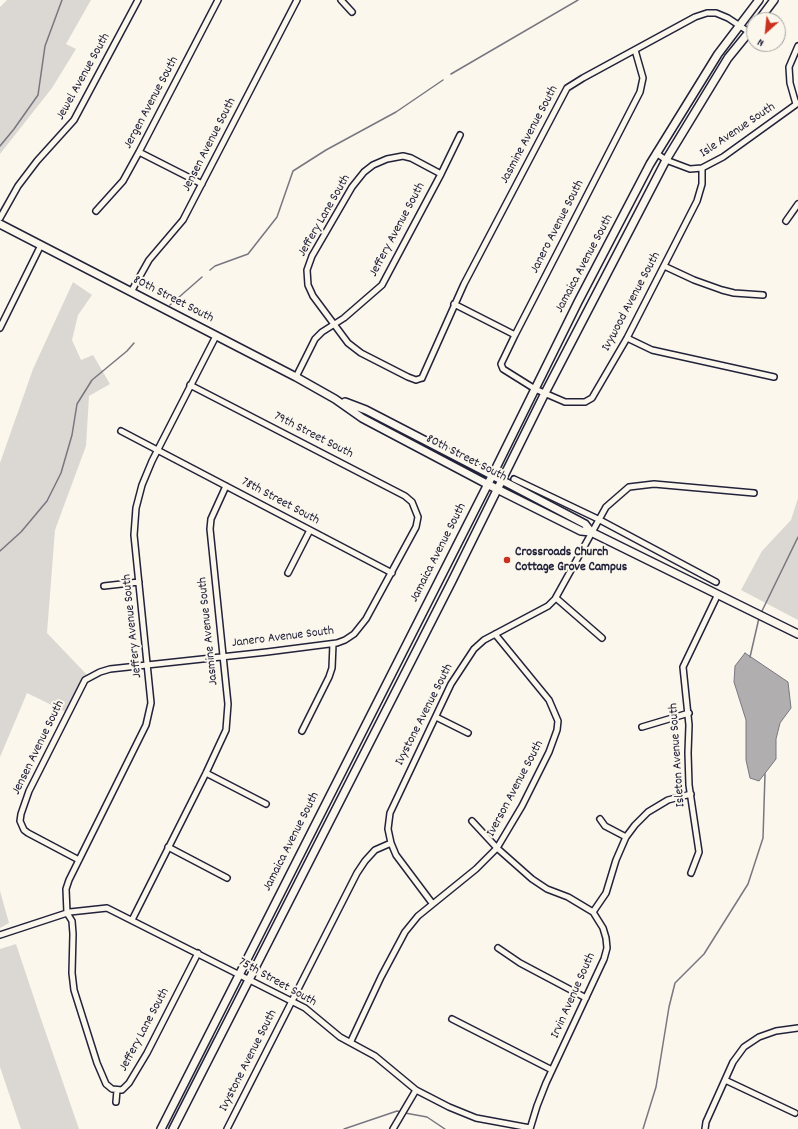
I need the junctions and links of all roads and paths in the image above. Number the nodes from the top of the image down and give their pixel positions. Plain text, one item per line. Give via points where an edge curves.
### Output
1 (138, 0) edge
2 (218, 0) edge
3 (297, 0) edge
4 (341, 0) edge
5 (759, 0) edge
6 (774, 0) edge
7 (352, 12) dead end
8 (765, 12) edge
9 (740, 25) junction
10 (746, 27) edge
11 (746, 36) edge
12 (798, 46) edge
13 (635, 50) junction
14 (797, 104) edge
15 (460, 135) dead end
16 (139, 152) junction
17 (656, 154) junction
18 (666, 160) junction
19 (702, 168) junction
20 (441, 174) junction
21 (202, 184) junction
22 (798, 204) edge
23 (96, 211) dead end
24 (0, 218) edge
25 (786, 221) dead end
26 (0, 224) edge
27 (41, 245) junction
28 (664, 266) junction
29 (131, 292) junction
30 (763, 295) dead end
31 (454, 304) junction
32 (333, 325) junction
33 (0, 328) edge
34 (515, 335) junction
35 (216, 336) junction
36 (628, 338) junction
37 (296, 377) junction
38 (774, 377) dead end
39 (422, 378) junction
40 (428, 383) dead end
41 (190, 385) junction
42 (535, 389) junction
43 (545, 393) junction
44 (335, 399) junction
45 (120, 431) dead end
46 (158, 450) junction
47 (492, 476) junction
48 (514, 479) dead end
49 (501, 480) junction
50 (488, 484) junction
51 (226, 486) junction
52 (497, 488) junction
53 (754, 493) dead end
54 (418, 514) joint
55 (598, 519) junction
56 (310, 530) junction
57 (591, 532) junction
58 (288, 573) dead end
59 (392, 573) junction
60 (139, 582) junction
61 (716, 582) dead end
62 (104, 586) dead end
63 (718, 594) junction
64 (556, 598) junction
65 (495, 634) junction
66 (798, 634) edge
67 (602, 638) dead end
68 (333, 644) junction
69 (222, 657) junction
70 (148, 665) junction
71 (689, 713) junction
72 (436, 717) junction
73 (642, 727) dead end
74 (302, 731) dead end
75 (468, 734) dead end
76 (206, 773) junction
77 (690, 794) junction
78 (266, 804) dead end
79 (600, 819) dead end
80 (472, 822) dead end
81 (626, 837) junction
82 (390, 843) junction
83 (168, 848) junction
84 (497, 848) junction
85 (79, 860) junction
86 (691, 872) dead end
87 (227, 878) dead end
88 (432, 903) junction
89 (593, 912) junction
90 (67, 913) junction
91 (132, 920) junction
92 (0, 936) edge
93 (498, 948) dead end
94 (198, 953) junction
95 (240, 974) junction
96 (249, 979) junction
97 (586, 998) junction
98 (291, 1001) junction
99 (452, 1019) dead end
100 (798, 1028) edge
101 (351, 1042) junction
102 (552, 1070) junction
103 (725, 1080) junction
104 (117, 1090) junction
105 (416, 1090) junction
106 (116, 1102) dead end
107 (794, 1113) dead end
108 (229, 1128) edge
109 (530, 1128) edge
110 (160, 1129) edge
111 (173, 1129) edge
112 (393, 1129) edge
113 (705, 1129) edge

1 - 24 street, Jewel Avenue South via 74,120 18,186
2 - 16 street, Jergen Avenue South
3 - 21 street, Jensen Avenue South
4 - 7 street
5 - 9 main road, Jamaica Avenue South
6 - 8 main road
9 - 10 street, Jasmine Avenue South
9 - 13 street, Jasmine Avenue South via 716,14 707,13
9 - 17 main road, Jamaica Avenue South via 696,87
11 - 18 main road, Jamaica Avenue South via 728,58
12 - 14 street via 789,67 790,83
13 - 31 street, Jasmine Avenue South via 583,78 564,92
13 - 34 street, Janero Avenue South via 643,78 640,92
14 - 19 street, Isle Avenue South via 722,158
15 - 20 street, Jeffery Avenue South
16 - 21 street
16 - 23 street, Jergen Avenue South via 123,181
17 - 18 street, Isle Avenue South
17 - 42 main road, Jamaica Avenue South via 581,295
18 - 19 street, Isle Avenue South via 690,169
18 - 43 main road, Jamaica Avenue South
19 - 28 street, Ivywood Avenue South via 702,184 697,201
20 - 32 street, Jeffery Avenue South via 382,285
20 - 32 street, Jeffery Lane South via 411,158 399,155 373,165 352,187 312,256 307,270 308,285 313,296
21 - 29 street, Jensen Avenue South via 182,220 149,260
22 - 25 street
26 - 27 main road, 80th Street South
27 - 29 main road, 80th Street South
27 - 33 street
28 - 30 street via 722,290
28 - 36 street, Ivywood Avenue South
29 - 35 main road, 80th Street South
31 - 34 street
31 - 39 street, Jasmine Avenue South
32 - 37 street, Jeffery Avenue South via 315,338
32 - 39 street, Jeffery Lane South via 348,343 361,353 408,378
34 - 42 street, Janero Avenue South via 501,367
35 - 37 main road, 80th Street South
35 - 41 street, Jeffery Avenue South
36 - 38 street via 652,350
36 - 43 street, Ivywood Avenue South via 598,390 585,402 565,402
37 - 44 main road, 80th Street South
39 - 40 street
41 - 46 street, Jeffery Avenue South
41 - 54 street, 79th Street South via 405,496 412,502
42 - 43 street, Janero Avenue South
42 - 47 main road, Jamaica Avenue South
43 - 49 main road, Jamaica Avenue South
44 - 47 main road, 80th Street South via 366,410
44 - 50 main road, 80th Street South via 362,418
45 - 46 street, 78th Street South
46 - 51 street, 78th Street South
46 - 60 street, Jeffery Avenue South via 142,485 136,508 134,535
47 - 49 main road, 80th Street South
47 - 50 main road, Jamaica Avenue South
48 - 55 street, 80th Street South
49 - 52 main road, Jamaica Avenue South
49 - 57 main road, 80th Street South via 585,524
50 - 52 main road, 80th Street South
50 - 95 main road, Jamaica Avenue South
51 - 56 street, 78th Street South
51 - 69 street, Jasmine Avenue South via 211,519 210,529
52 - 57 main road, 80th Street South via 581,531
52 - 96 main road, Jamaica Avenue South
53 - 55 street, Ivystone Avenue South via 654,484 638,485 620,492
54 - 59 street, Janero Avenue South via 416,526
55 - 57 street, Ivystone Avenue South
55 - 61 street, 80th Street South
56 - 58 street
56 - 59 street, 78th Street South
57 - 63 main road, 80th Street South
57 - 64 street, Ivystone Avenue South
59 - 68 street, Janero Avenue South via 362,626 346,640
60 - 62 street
60 - 70 street, Jeffery Avenue South
63 - 66 main road, 80th Street South
63 - 71 street, Isleton Avenue South via 682,667
64 - 65 street, Ivystone Avenue South via 548,606
64 - 67 street
65 - 72 street, Ivystone Avenue South via 484,640 470,656 451,684
65 - 84 street, Iverson Avenue South via 549,700 558,721 558,730 548,752 522,806
68 - 69 street, Janero Avenue South
68 - 74 street via 329,678
69 - 70 street, Janero Avenue South
69 - 76 street, Jasmine Avenue South via 228,716 226,730
70 - 85 street, Jeffery Avenue South via 151,703 146,725
70 - 85 street, Jensen Avenue South via 100,672 85,680 24,802 20,821 24,830
71 - 73 street
71 - 77 street, Isleton Avenue South
72 - 75 street
72 - 82 street, Ivystone Avenue South via 390,813
76 - 78 street
76 - 83 street, Jasmine Avenue South
77 - 81 street via 668,800 648,812 638,820
77 - 86 street, Isleton Avenue South via 699,852
79 - 81 street via 605,826
80 - 84 street
81 - 89 street via 606,893
82 - 88 street, Ivystone Avenue South
82 - 98 street, Ivystone Avenue South via 375,850 357,873
83 - 87 street
83 - 91 street, Jasmine Avenue South
84 - 88 street, Iverson Avenue South via 476,869
84 - 89 street via 532,879
85 - 90 street, Jeffery Avenue South via 66,889
88 - 101 street, Iverson Avenue South via 405,932
89 - 97 street, Irvin Avenue South via 603,928 606,948 604,959
90 - 91 street, 75th Street South via 107,908
90 - 92 street, 75th Street South
90 - 104 street, Jeffery Lane South via 72,921 74,990 96,1063 106,1084
91 - 94 street, 75th Street South
93 - 97 street via 520,963
94 - 95 street, 75th Street South
94 - 104 street, Jeffery Lane South via 144,1059 129,1083 122,1090
95 - 96 street, 75th Street South
95 - 110 main road, Jamaica Avenue South
96 - 98 street, 75th Street South
96 - 111 main road, Jamaica Avenue South
97 - 102 street, Irvin Avenue South
98 - 101 street, 75th Street South via 305,1008 340,1037
98 - 108 street, Ivystone Avenue South
99 - 102 street
100 - 103 street via 776,1031 759,1037 744,1047 733,1062
101 - 105 street, 75th Street South via 375,1056
102 - 109 street, Irvin Avenue South
103 - 107 street
103 - 113 street
104 - 106 street
105 - 109 street, 75th Street South via 476,1118
105 - 112 street

